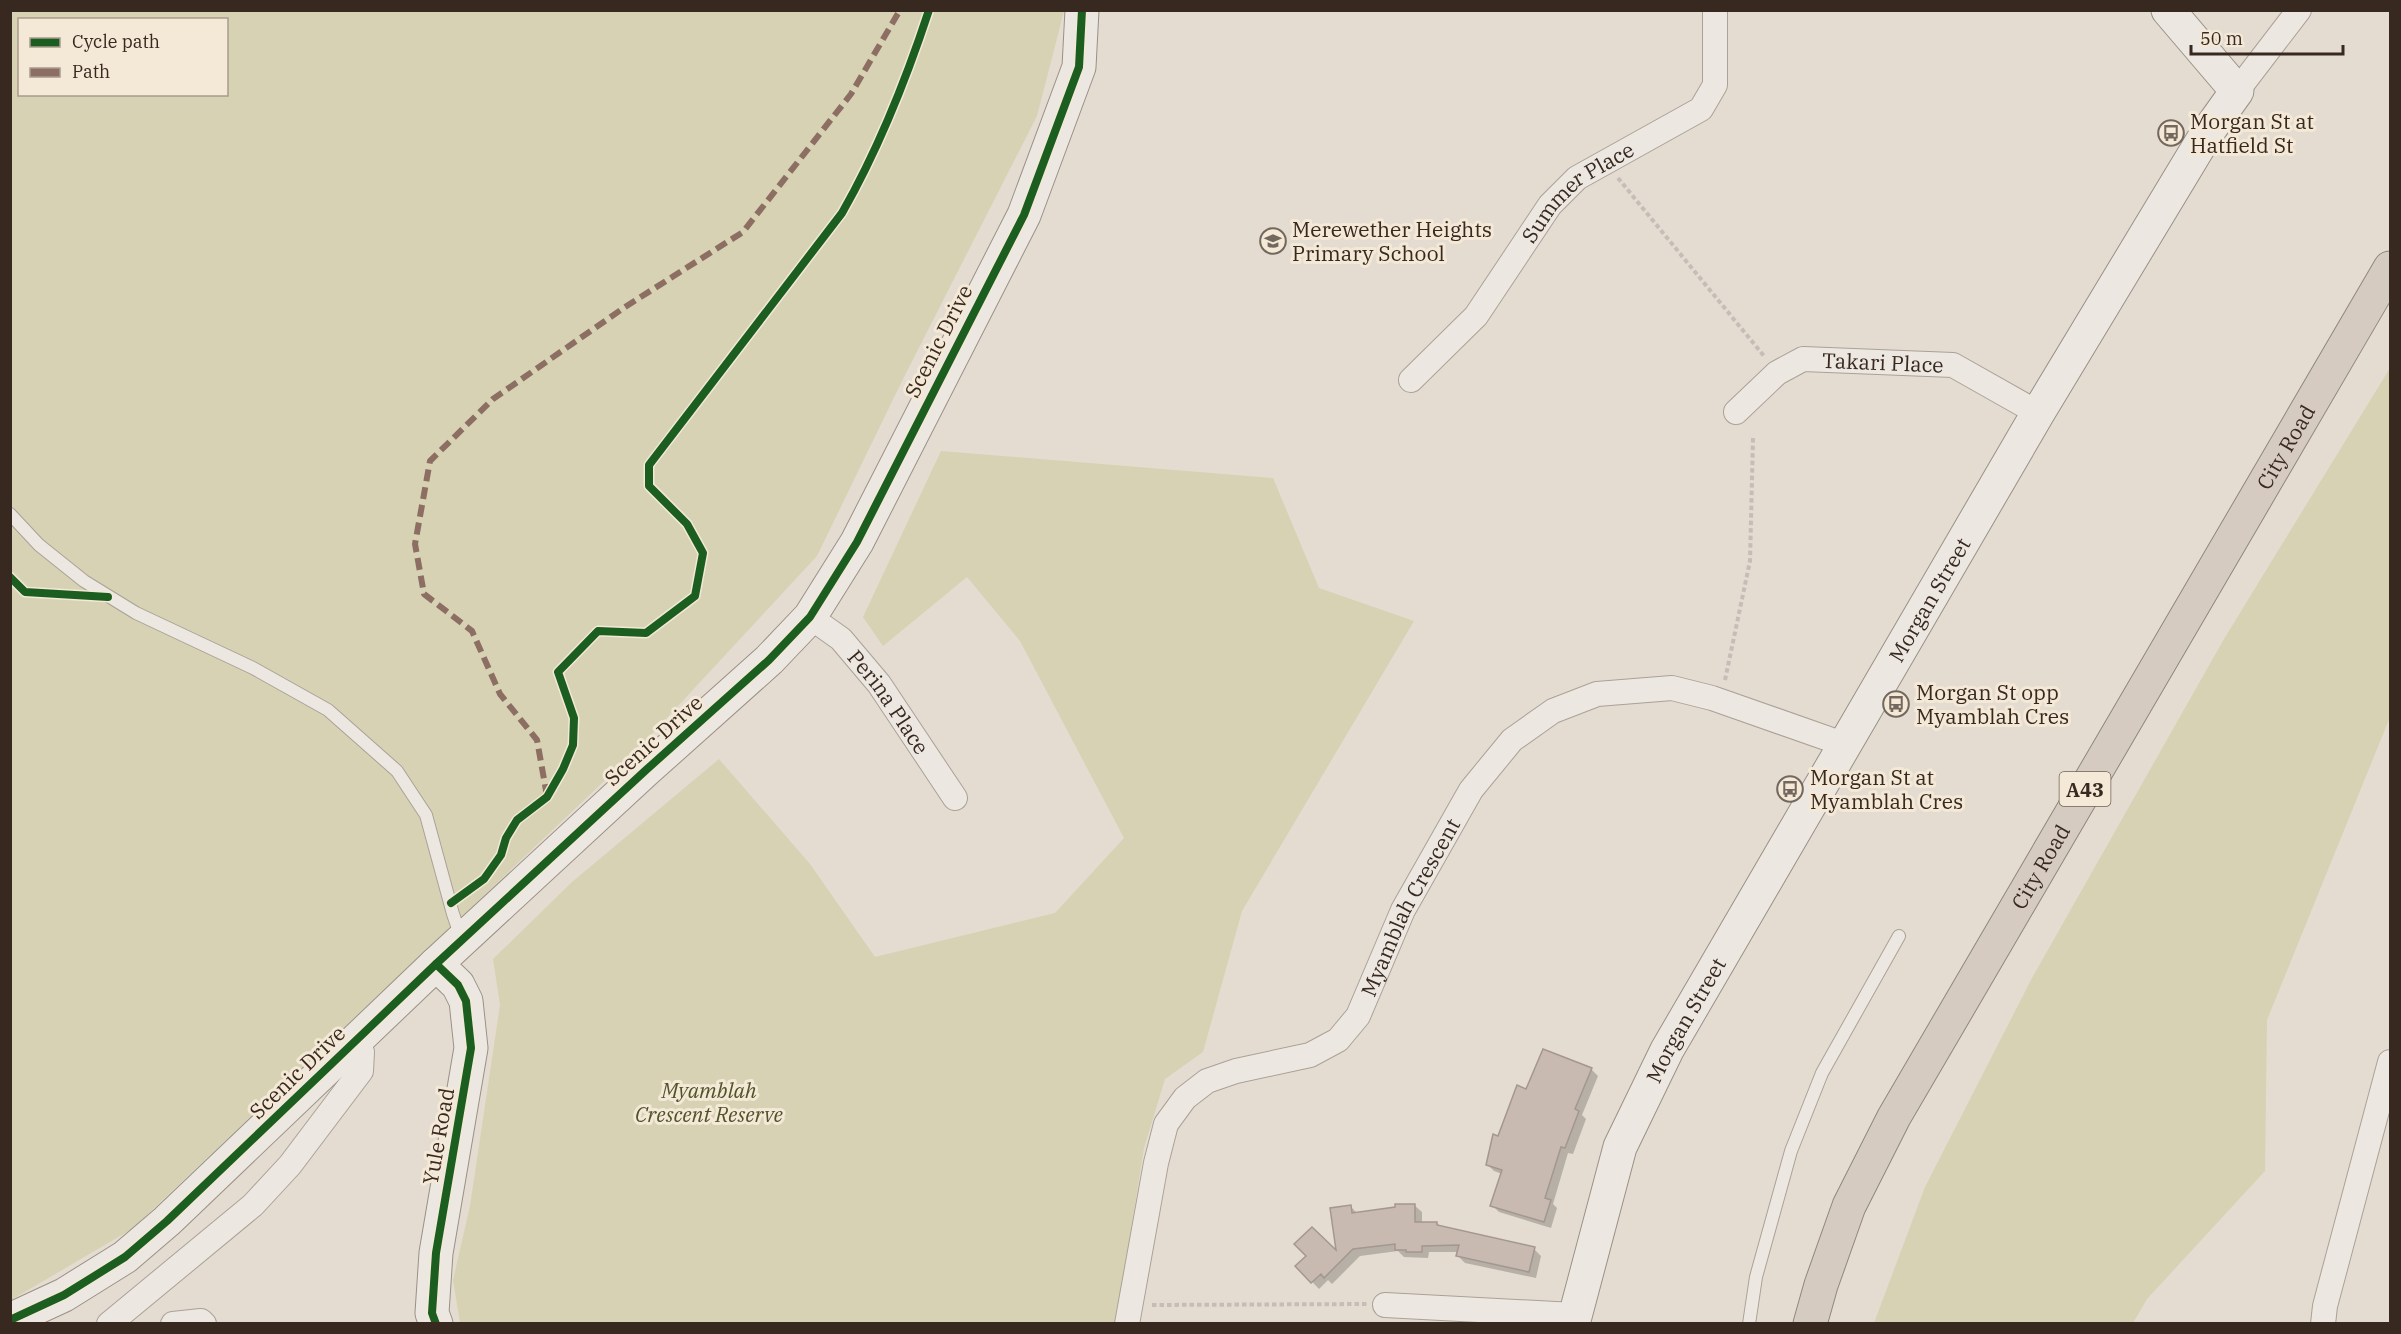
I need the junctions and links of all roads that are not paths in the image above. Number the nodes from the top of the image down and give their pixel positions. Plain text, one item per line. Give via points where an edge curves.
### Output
1 (1082, 10) edge
2 (1715, 10) edge
3 (2168, 10) edge
4 (2299, 10) edge
5 (2237, 91) junction
6 (2391, 268) edge
7 (1411, 380) dead end
8 (1736, 412) dead end
9 (2038, 413) junction
10 (10, 514) edge
11 (810, 617) junction
12 (1846, 745) junction
13 (955, 798) dead end
14 (1899, 936) dead end
15 (463, 940) junction
16 (436, 964) junction
17 (357, 1040) junction
18 (2391, 1062) edge
19 (1385, 1305) road end
20 (1128, 1315) edge
21 (1574, 1319) edge
22 (10, 1320) edge
23 (109, 1323) edge
24 (173, 1323) edge
25 (204, 1323) edge
26 (436, 1323) edge
27 (1749, 1323) edge
28 (1810, 1323) edge
29 (2323, 1323) edge

1 - 11 street, Scenic Drive via 1079,67 1024,215 857,542
2 - 7 street, Summer Place via 1715,85 1701,109 1577,178 1551,205 1476,316
3 - 5 street
4 - 5 street
5 - 9 street, Morgan Street via 2207,133
6 - 28 highway, City Road / A43 via 1894,1116 1850,1206
8 - 9 street, Takari Place via 1777,373 1803,359 1953,365
9 - 12 street, Morgan Street
10 - 15 lane via 39,545 92,586 136,613 253,668 328,710 397,771 426,814
11 - 13 street, Perina Place via 841,639 879,684
11 - 15 street, Scenic Drive via 770,660
12 - 20 street, Myamblah Crescent via 1672,688 1597,694 1553,711 1512,740 1471,790 1403,910 1358,1016 1338,1040 1310,1055 1207,1081 1185,1098 1166,1124
12 - 21 street, Morgan Street via 1667,1050 1620,1147
14 - 27 lane via 1822,1074 1791,1150 1756,1277
15 - 16 street, Scenic Drive
16 - 17 street, Scenic Drive
16 - 26 street, Yule Road via 458,985 466,1001 471,1048 436,1253 432,1313
17 - 22 street, Scenic Drive via 125,1257 64,1295
17 - 23 street, Scenic Drive via 362,1071 290,1165 253,1205
18 - 29 street
19 - 21 street
24 - 25 street

